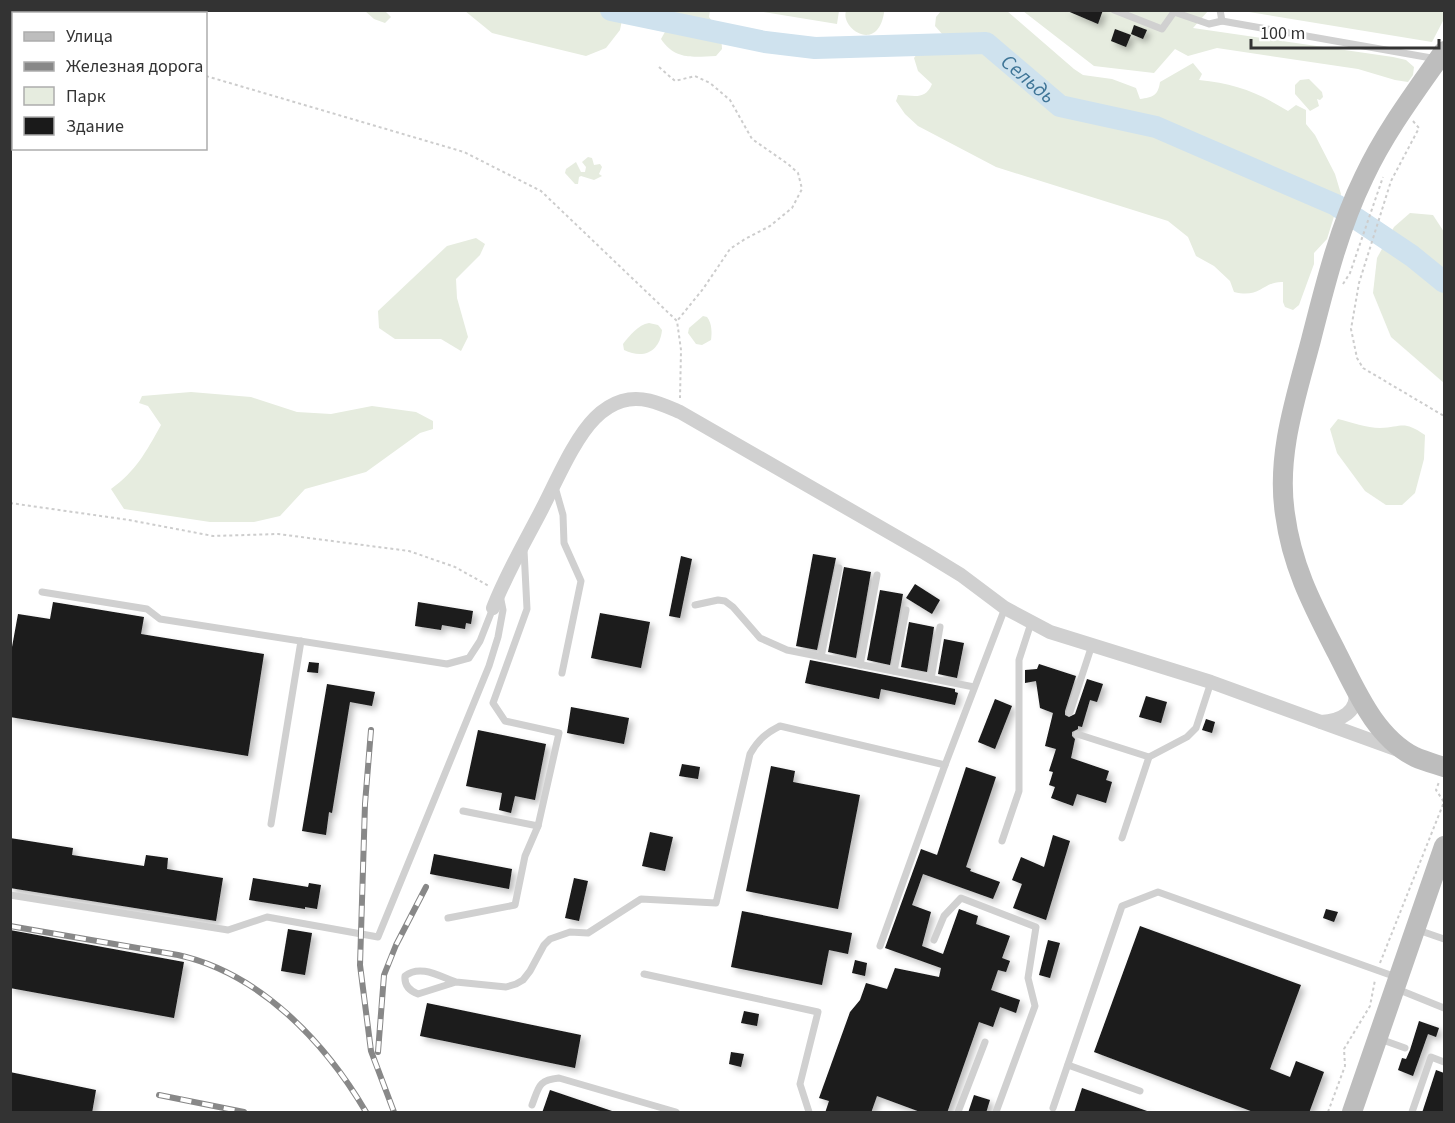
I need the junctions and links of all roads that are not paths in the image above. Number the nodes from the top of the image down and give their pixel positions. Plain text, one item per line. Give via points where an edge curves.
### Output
1 (1114, 10) edge
2 (1220, 10) edge
3 (1222, 21) junction
4 (1442, 55) edge
5 (554, 485) junction
6 (524, 544) junction
7 (839, 568) dead end
8 (877, 575) dead end
9 (42, 592) dead end
10 (499, 592) junction
11 (695, 605) dead end
12 (493, 608) joint
13 (1005, 608) junction
14 (906, 610) dead end
15 (1031, 623) junction
16 (940, 627) dead end
17 (301, 641) junction
18 (1092, 645) junction
19 (821, 657) junction
20 (860, 665) junction
21 (894, 672) junction
22 (562, 673) dead end
23 (931, 679) junction
24 (1211, 682) junction
25 (974, 687) junction
26 (1354, 687) junction
27 (1070, 712) dead end
28 (1319, 722) junction
29 (1077, 734) dead end
30 (1414, 756) junction
31 (1149, 757) junction
32 (945, 765) junction
33 (1442, 773) edge
34 (463, 811) dead end
35 (271, 824) dead end
36 (538, 826) junction
37 (1122, 838) dead end
38 (1002, 841) dead end
39 (1444, 846) edge
40 (10, 895) edge
41 (448, 918) dead end
42 (1415, 929) junction
43 (1444, 939) edge
44 (934, 940) dead end
45 (880, 945) dead end
46 (644, 974) dead end
47 (456, 982) junction
48 (1396, 983) junction
49 (1444, 1008) edge
50 (1377, 1038) junction
51 (985, 1042) dead end
52 (1405, 1048) dead end
53 (1444, 1062) edge
54 (1068, 1065) junction
55 (1140, 1091) dead end
56 (532, 1105) dead end
57 (1053, 1108) dead end
58 (676, 1113) edge
59 (809, 1113) edge
60 (958, 1113) edge
61 (996, 1113) edge
62 (1352, 1113) edge
63 (1412, 1113) edge

1 - 3 lane via 1162,29 1174,12 1209,24
2 - 3 lane
3 - 4 lane
4 - 26 main road via 1404,109 1374,176 1353,201 1330,266 1286,445 1284,512 1299,577
5 - 6 street
5 - 13 street via 595,418 621,401 656,402 680,412 925,553
5 - 22 lane via 564,543 582,582
6 - 10 street
6 - 36 lane via 527,609 493,703 505,721 559,733
7 - 19 lane
8 - 20 lane
9 - 17 lane via 147,609 160,619
10 - 12 street
10 - 40 lane via 503,610 489,666 378,938 267,917 228,930
11 - 19 lane via 725,601 760,638 787,650
12 - 17 lane via 469,658 447,664
13 - 15 street
13 - 25 lane
14 - 21 lane
15 - 18 street
15 - 38 lane via 1019,660 1019,791
16 - 23 lane
17 - 35 lane
18 - 24 street
18 - 27 lane
19 - 20 lane
20 - 21 lane
21 - 23 lane
23 - 25 lane
24 - 28 street
24 - 31 lane via 1196,728
25 - 32 lane
26 - 28 street via 1356,696 1345,716
26 - 30 main road via 1379,726
28 - 30 street
29 - 31 lane
30 - 33 main road
31 - 37 lane
32 - 45 lane
32 - 47 lane via 780,726 758,741 750,754 716,903 641,899 588,933 570,932 550,939 530,971 516,984 506,987
34 - 36 lane
36 - 41 lane via 525,856 515,905
39 - 42 main road
42 - 43 lane
42 - 48 main road
44 - 61 lane via 944,916 961,898 1036,927 1028,978 1035,1006
46 - 59 lane via 818,1012 800,1084
47 - 47 lane via 418,994 407,987 405,976 421,970
48 - 49 lane
48 - 50 main road
48 - 54 lane via 1377,970 1158,892 1122,906
50 - 52 lane
50 - 62 main road
51 - 60 lane
53 - 63 lane via 1431,1057
54 - 55 lane
54 - 57 lane
56 - 58 lane via 540,1084 560,1078

